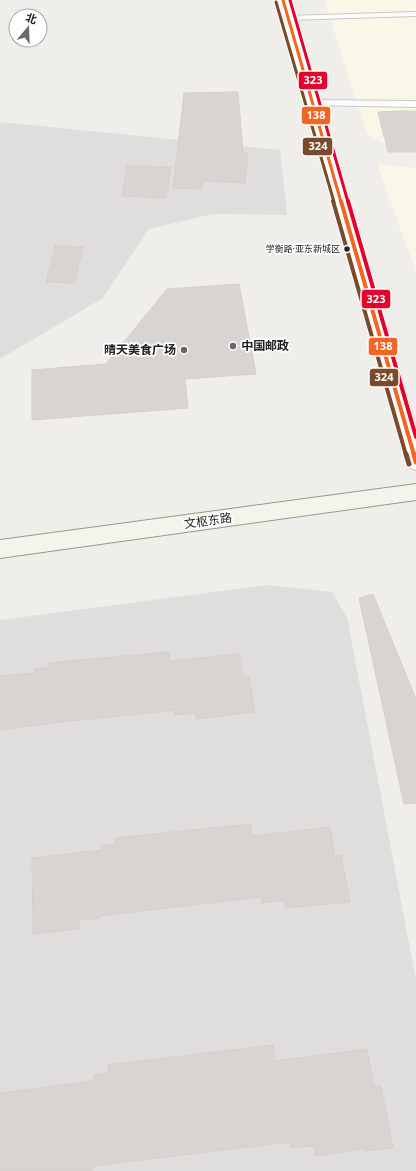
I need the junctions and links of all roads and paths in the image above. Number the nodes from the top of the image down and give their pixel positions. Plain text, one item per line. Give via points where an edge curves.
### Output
1 (282, 0) edge
2 (416, 14) edge
3 (288, 18) junction
4 (312, 103) junction
5 (416, 104) edge
6 (416, 462) edge
7 (416, 492) edge
8 (0, 549) edge

1 - 3 street
2 - 3 lane
3 - 4 street
4 - 5 lane
4 - 6 street
7 - 8 street, 文枢东路

